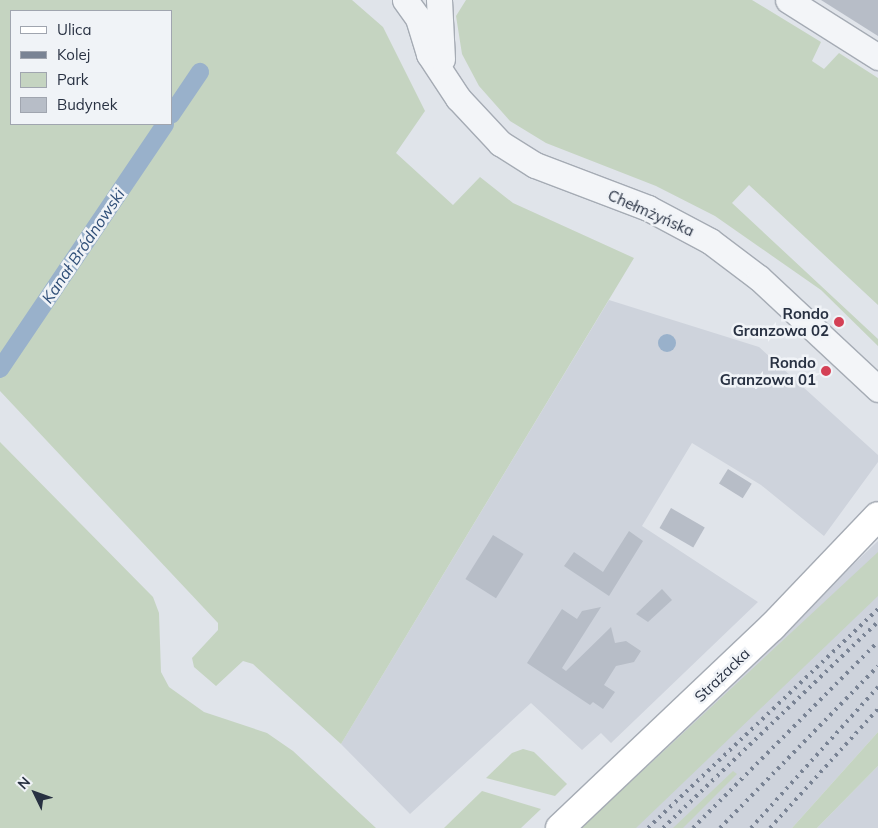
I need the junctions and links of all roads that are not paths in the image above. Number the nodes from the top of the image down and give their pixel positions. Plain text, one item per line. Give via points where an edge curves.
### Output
1 (405, 0) edge
2 (412, 0) edge
3 (424, 0) edge
4 (439, 0) edge
5 (788, 0) edge
6 (878, 57) edge
7 (442, 71) junction
8 (878, 389) edge
9 (878, 516) edge
10 (560, 828) edge

1 - 7 street, Chełmżyńska via 418,18 429,54
2 - 3 street
4 - 7 street
5 - 6 street
7 - 8 street, Chełmżyńska via 469,113 504,146 550,172 663,214 710,240 755,274
9 - 10 main road, Strażacka via 765,634

